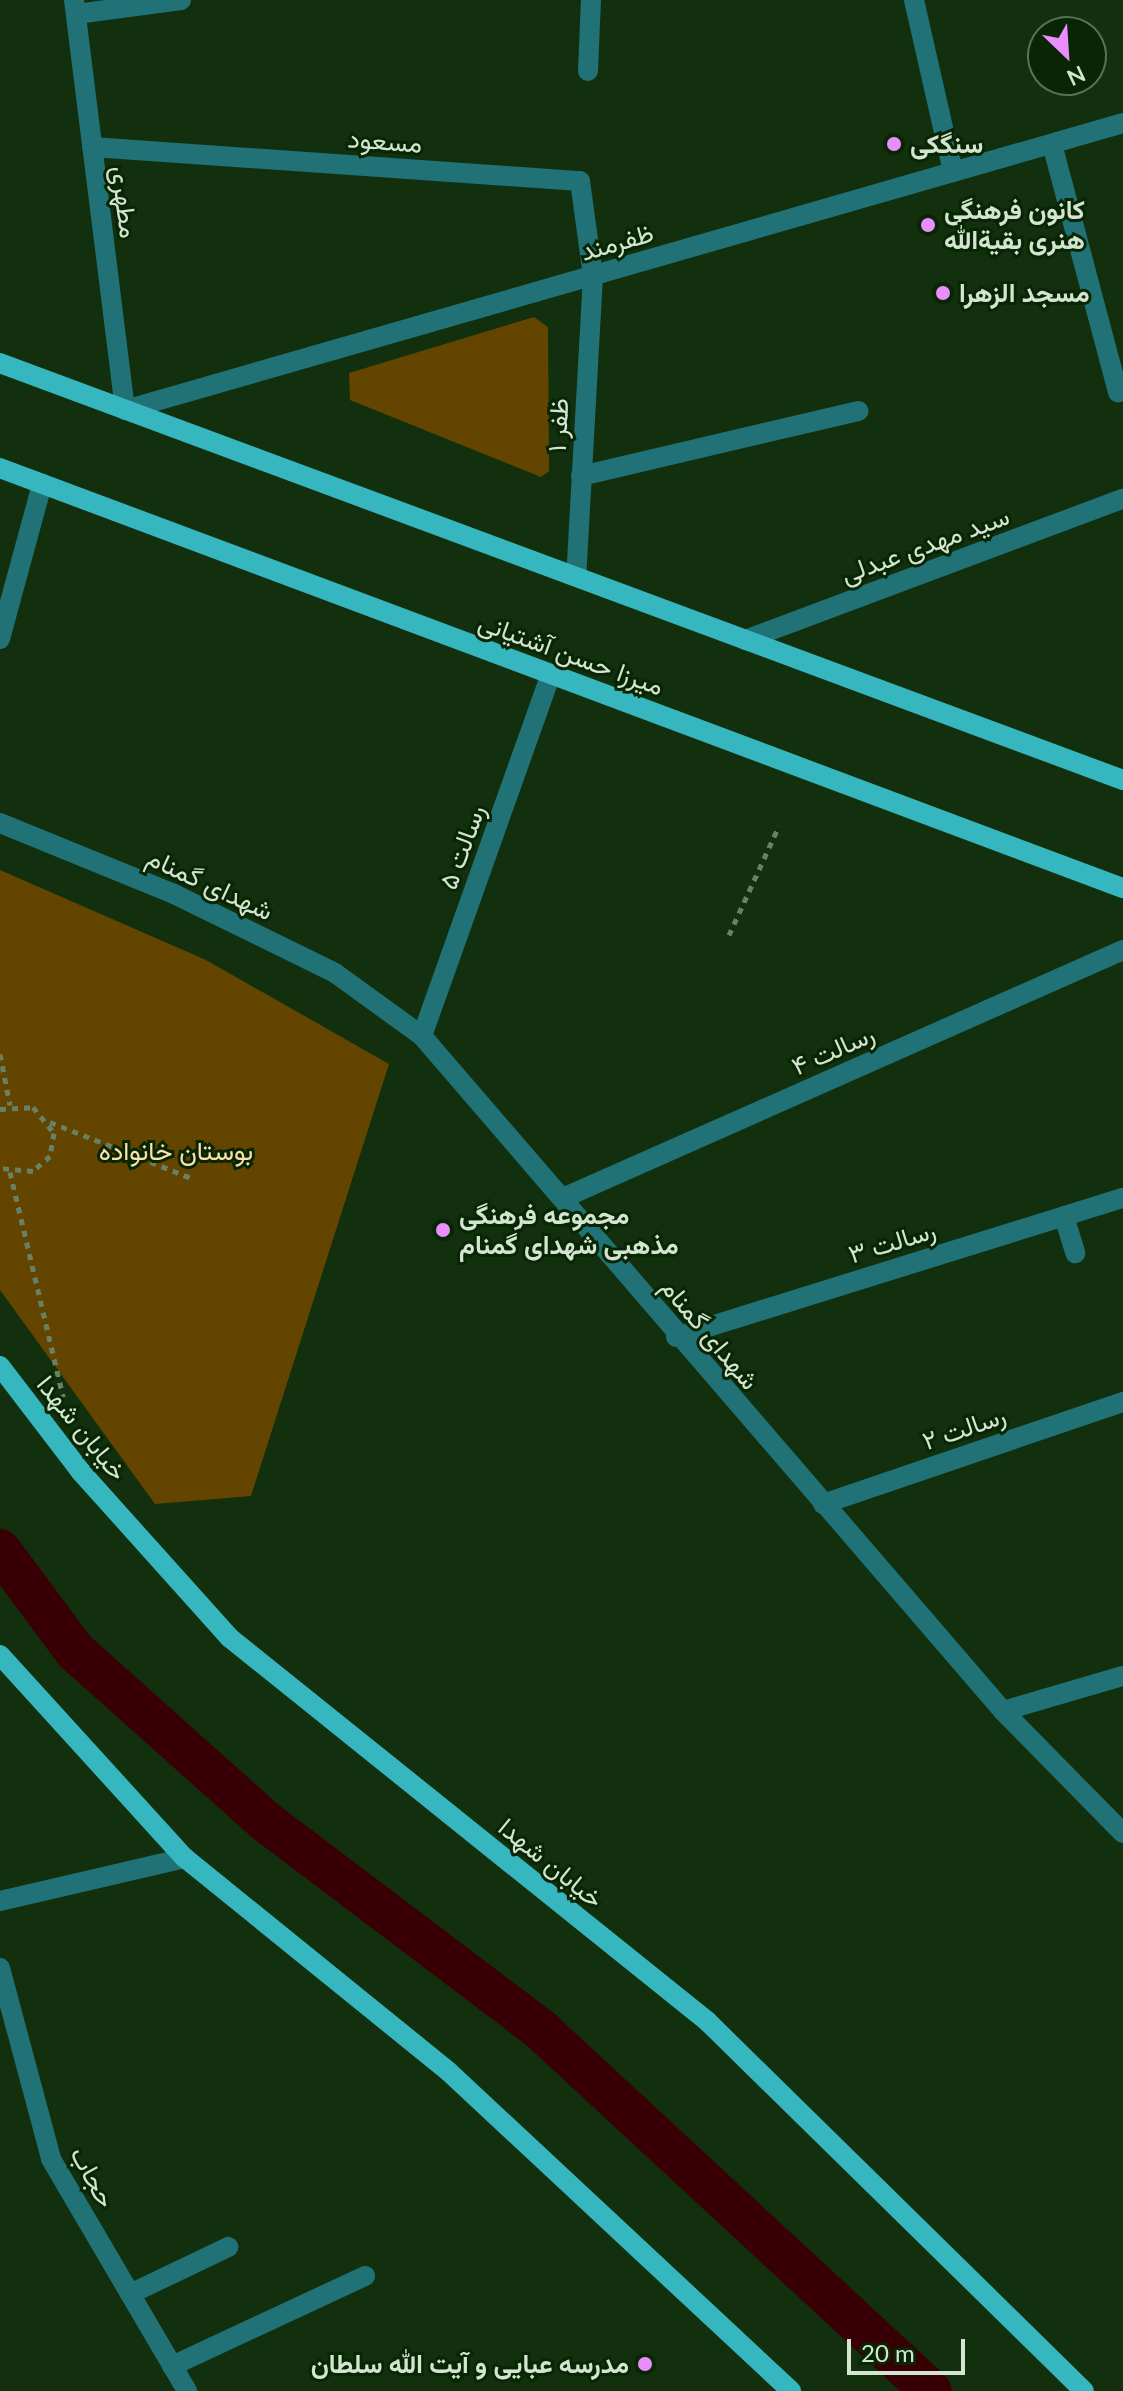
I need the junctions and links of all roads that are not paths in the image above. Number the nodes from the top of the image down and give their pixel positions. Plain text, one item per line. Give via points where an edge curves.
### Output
1 (181, 0) edge
2 (591, 0) edge
3 (914, 0) edge
4 (75, 7) edge
5 (588, 71) dead end
6 (1123, 123) edge
7 (1052, 144) junction
8 (92, 147) junction
9 (953, 172) junction
10 (593, 276) junction
11 (0, 363) edge
12 (1118, 392) dead end
13 (125, 410) junction
14 (859, 411) dead end
15 (0, 468) edge
16 (581, 476) junction
17 (42, 484) junction
18 (1123, 499) edge
19 (576, 577) junction
20 (0, 639) edge
21 (745, 640) junction
22 (551, 674) junction
23 (1123, 780) edge
24 (0, 823) edge
25 (1123, 888) edge
26 (1123, 950) edge
27 (422, 1036) junction
28 (563, 1198) junction
29 (1123, 1198) edge
30 (1064, 1216) junction
31 (1075, 1253) dead end
32 (676, 1337) junction
33 (0, 1366) edge
34 (1123, 1402) edge
35 (823, 1504) junction
36 (0, 1655) edge
37 (1123, 1676) edge
38 (1003, 1711) junction
39 (1123, 1833) edge
40 (185, 1858) junction
41 (0, 1901) edge
42 (0, 1968) edge
43 (228, 2247) dead end
44 (365, 2276) dead end
45 (130, 2294) junction
46 (172, 2366) junction
47 (187, 2391) edge
48 (791, 2391) edge
49 (1084, 2391) edge

1 - 4 street
2 - 5 street
3 - 9 street
4 - 8 street, مطهری
6 - 7 street, ظفرمند
7 - 9 street, ظفرمند
7 - 12 street
8 - 10 street, مسعود via 580,181
8 - 13 street, مطهری
9 - 10 street, ظفرمند
10 - 13 street, ظفرمند
10 - 16 street, ظفر ۱
11 - 13 main road
13 - 19 main road
14 - 16 street
15 - 17 main road, میرزا حسن آشتیانی
16 - 19 street, ظفر ۱
17 - 20 street
17 - 22 main road, میرزا حسن آشتیانی
18 - 21 street, سید مهدی عبدلی
19 - 21 main road
21 - 23 main road
22 - 25 main road, میرزا حسن آشتیانی
22 - 27 street, رسالت ۵
24 - 27 street, شهدای گمنام via 174,894 335,973
26 - 28 street, رسالت ۴
27 - 28 street, شهدای گمنام
28 - 32 street, شهدای گمنام
29 - 30 street, رسالت ۳
30 - 31 street
30 - 32 street, رسالت ۳
32 - 35 street, شهدای گمنام
33 - 49 main road, خیابان شهدا via 81,1472 230,1638 707,2021
34 - 35 street, رسالت ۲
35 - 38 street, شهدای گمنام
36 - 40 main road
37 - 38 street
38 - 39 street, شهدای گمنام
40 - 41 street
40 - 48 main road via 448,2071
42 - 45 street, حجاب via 51,2159
43 - 45 street
44 - 46 street
45 - 46 street, حجاب
46 - 47 street, حجاب

